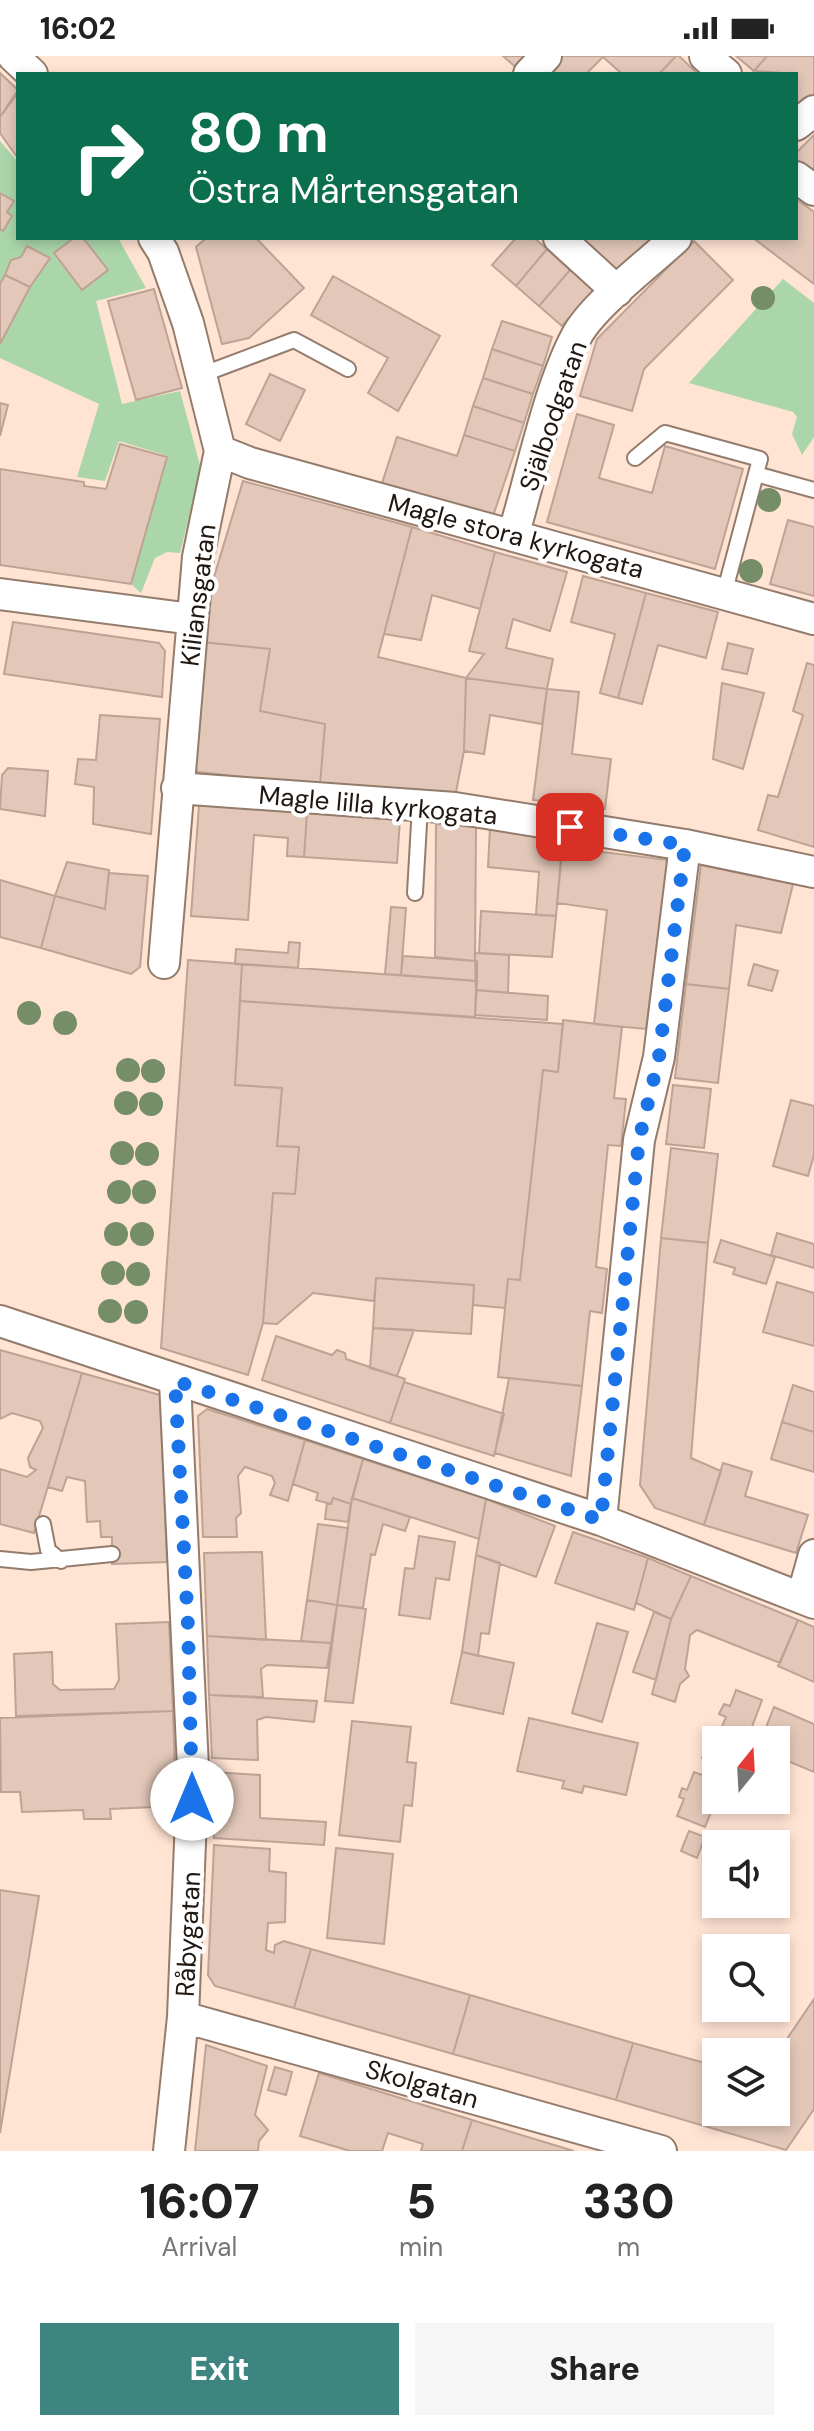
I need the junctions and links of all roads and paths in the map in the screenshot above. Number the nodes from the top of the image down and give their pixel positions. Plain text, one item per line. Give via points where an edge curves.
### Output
1 (13, 56) edge
2 (546, 56) edge
3 (705, 56) edge
4 (30, 72) edge
5 (531, 72) edge
6 (724, 72) edge
7 (814, 111) edge
8 (798, 123) edge
9 (155, 240) edge
10 (561, 240) edge
11 (674, 240) edge
12 (617, 291) junction
13 (348, 369) dead end
14 (201, 375) junction
15 (220, 451) junction
16 (635, 458) dead end
17 (756, 474) junction
18 (814, 490) edge
19 (513, 536) junction
20 (0, 594) edge
21 (724, 594) junction
22 (192, 619) junction
23 (814, 619) edge
24 (177, 788) junction
25 (420, 806) junction
26 (685, 845) junction
27 (814, 872) edge
28 (415, 893) dead end
29 (164, 963) dead end
30 (0, 1321) edge
31 (175, 1381) junction
32 (601, 1520) junction
33 (43, 1524) dead end
34 (112, 1554) dead end
35 (814, 1555) edge
36 (0, 1559) edge
37 (61, 1561) junction
38 (808, 1600) edge
39 (183, 2017) junction
40 (169, 2151) edge
41 (661, 2151) edge

1 - 4 street
2 - 5 street
3 - 6 street
7 - 8 street
9 - 14 street, Kiliansgatan via 188,323
10 - 12 street
11 - 12 street, Själbodgatan
12 - 19 street, Själbodgatan via 577,335
13 - 14 lane via 294,340
14 - 15 street, Kiliansgatan
15 - 19 street, Magle stora kyrkogata
15 - 22 street, Kiliansgatan via 198,557
16 - 17 lane via 665,433 760,459
17 - 18 lane
17 - 21 lane
19 - 21 street, Magle stora kyrkogata
20 - 22 street
21 - 23 street, Magle stora kyrkogata
22 - 24 street, Kiliansgatan
24 - 25 street, Magle lilla kyrkogata
24 - 29 street, Kiliansgatan
25 - 26 street, Magle lilla kyrkogata
25 - 28 lane
26 - 27 street, Magle lilla kyrkogata
26 - 32 street via 659,1057 639,1140
30 - 31 street
31 - 32 street
31 - 39 street, Råbygatan via 175,1553 193,1768
32 - 38 street
33 - 37 lane via 48,1550
34 - 37 lane
35 - 38 street
36 - 37 lane
39 - 40 street, Råbygatan
39 - 41 street, Skolgatan

